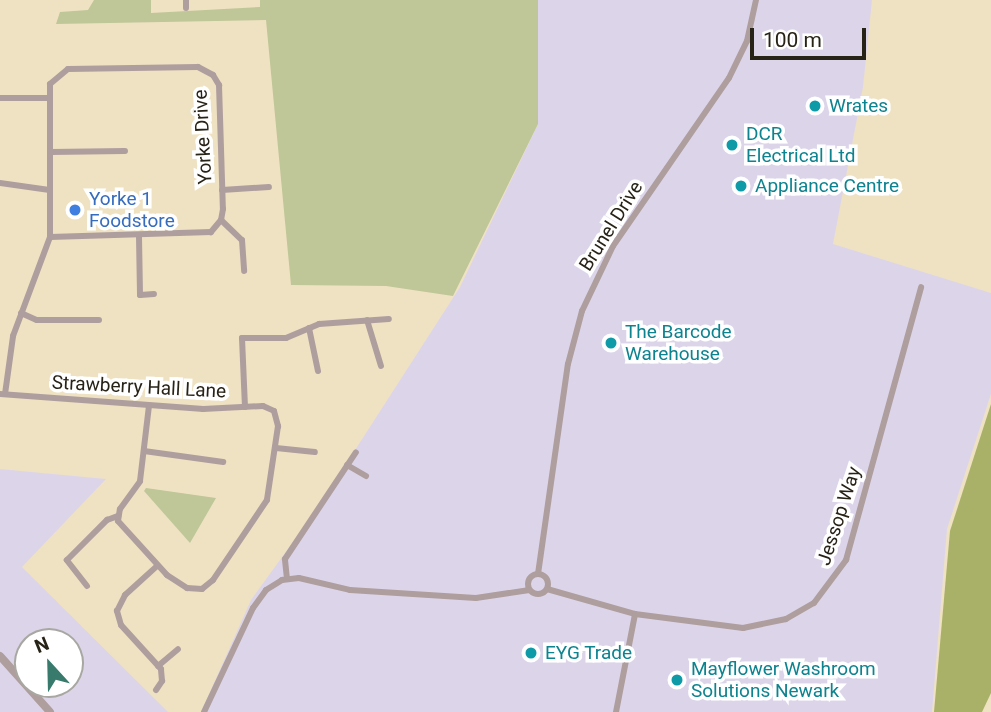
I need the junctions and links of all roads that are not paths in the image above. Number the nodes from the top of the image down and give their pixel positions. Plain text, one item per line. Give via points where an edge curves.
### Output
1 (757, 0) edge
2 (0, 98) edge
3 (50, 98) junction
4 (125, 151) dead end
5 (51, 152) junction
6 (0, 183) edge
7 (269, 187) dead end
8 (50, 190) junction
9 (222, 190) junction
10 (221, 220) junction
11 (50, 237) junction
12 (139, 237) junction
13 (244, 271) dead end
14 (921, 287) dead end
15 (154, 294) dead end
16 (21, 313) junction
17 (389, 319) dead end
18 (99, 320) dead end
19 (367, 320) junction
20 (309, 328) junction
21 (381, 366) dead end
22 (318, 371) dead end
23 (2, 394) edge
24 (149, 406) junction
25 (246, 407) junction
26 (276, 448) junction
27 (144, 451) junction
28 (314, 452) dead end
29 (356, 452) dead end
30 (223, 462) dead end
31 (347, 465) junction
32 (366, 476) dead end
33 (118, 516) junction
34 (157, 566) junction
35 (538, 574) junction
36 (287, 579) junction
37 (87, 586) dead end
38 (547, 589) junction
39 (529, 590) junction
40 (635, 614) junction
41 (178, 649) dead end
42 (0, 656) edge
43 (158, 666) junction
44 (156, 690) dead end
45 (50, 712) edge
46 (204, 712) edge
47 (616, 712) edge

1 - 35 street, Brunel Drive via 747,41 729,78 613,246 579,318 569,356
2 - 3 street
3 - 5 street
3 - 9 street, Yorke Drive via 50,84 68,69 198,67 213,75 219,85
4 - 5 street
5 - 8 street
6 - 8 street
7 - 9 street
8 - 11 street
9 - 10 street, Yorke Drive
10 - 12 street via 211,232
10 - 13 street via 242,240
11 - 12 street
11 - 16 street
12 - 15 street via 141,295
14 - 40 street, Jessop Way via 851,543 825,592 796,615 756,626
16 - 18 street via 37,320
16 - 23 street
17 - 19 street
19 - 20 street
19 - 21 street
20 - 22 street
20 - 25 street via 286,338 242,338
23 - 24 street, Strawberry Hall Lane
24 - 25 street, Strawberry Hall Lane
24 - 27 street
25 - 26 street, Strawberry Hall Lane via 274,411
26 - 28 street
26 - 34 street via 267,500 210,584 202,589 187,588
27 - 30 street
27 - 33 street via 140,481
29 - 31 street
31 - 32 street
31 - 36 street via 285,559
33 - 34 street via 122,528
33 - 37 street via 107,520 67,560
34 - 43 street via 125,595 117,611 121,625
35 - 38 street via 548,581
35 - 39 street via 529,578
36 - 39 street via 306,578 358,590 476,598
36 - 46 street via 270,586 257,602
38 - 39 street via 538,594
38 - 40 street, Jessop Way
40 - 47 street
41 - 43 street
42 - 45 street
43 - 44 street via 162,681

